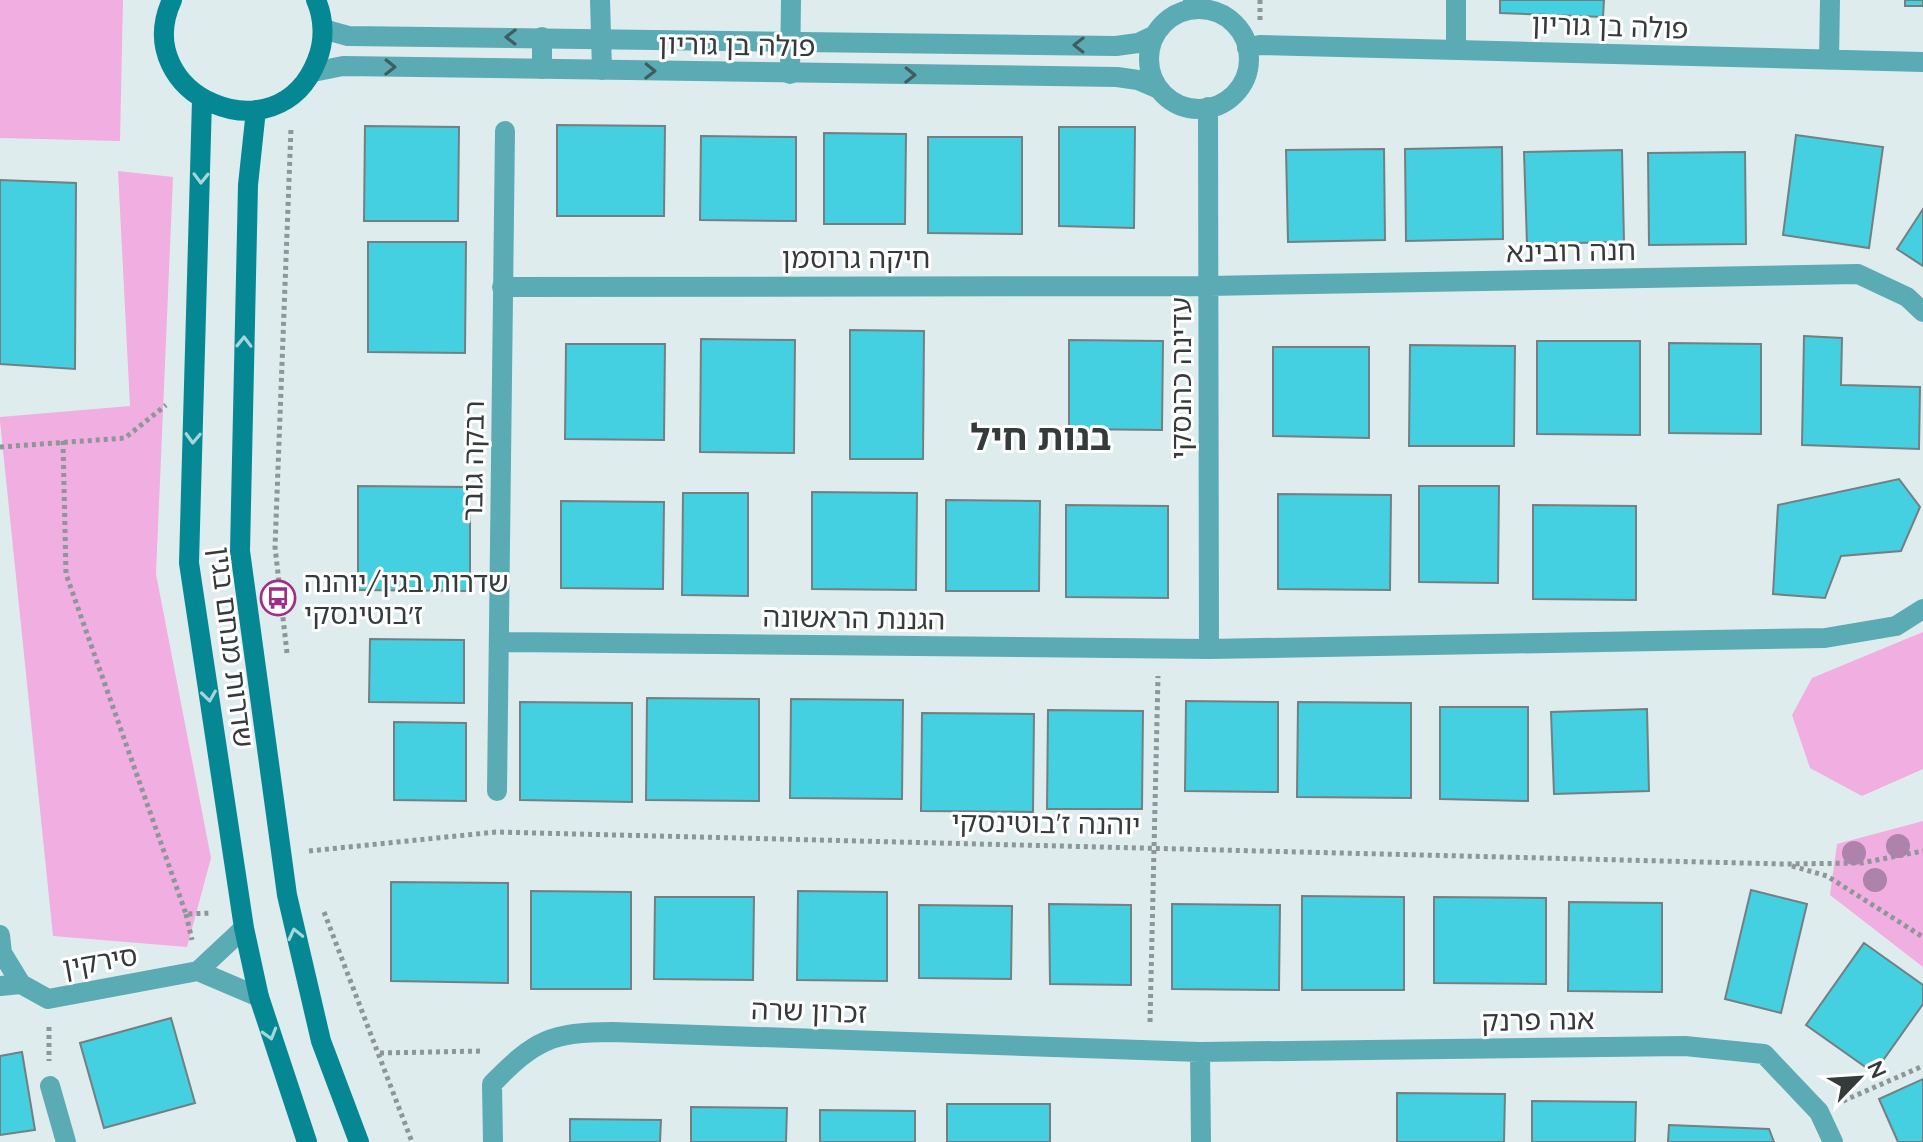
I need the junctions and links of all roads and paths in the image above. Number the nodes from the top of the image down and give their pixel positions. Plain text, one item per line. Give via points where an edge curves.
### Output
1 (172, 0) edge
2 (316, 0) edge
3 (600, 0) edge
4 (791, 0) edge
5 (1456, 0) edge
6 (1830, 0) edge
7 (1195, 4) edge
8 (323, 29) junction
9 (1155, 35) junction
10 (542, 37) junction
11 (601, 38) junction
12 (791, 40) junction
13 (1247, 48) junction
14 (1456, 50) junction
15 (1829, 60) junction
16 (1923, 62) edge
17 (542, 69) junction
18 (602, 70) junction
19 (313, 72) junction
20 (790, 74) junction
21 (1159, 89) junction
22 (202, 100) junction
23 (1208, 107) junction
24 (256, 110) junction
25 (299, 118) dead end
26 (505, 131) dead end
27 (1209, 286) junction
28 (502, 287) junction
29 (1923, 312) edge
30 (195, 382) junction
31 (63, 441) junction
32 (0, 447) edge
33 (275, 547) dead end
34 (1923, 609) edge
35 (499, 642) junction
36 (1159, 649) junction
37 (1209, 649) junction
38 (497, 791) dead end
39 (1156, 845) junction
40 (1923, 851) edge
41 (311, 864) dead end
42 (1783, 864) junction
43 (321, 905) dead end
44 (243, 920) junction
45 (0, 935) edge
46 (1923, 937) edge
47 (198, 971) junction
48 (21, 984) junction
49 (0, 986) edge
50 (259, 997) junction
51 (48, 999) junction
52 (524, 1051) junction
53 (1149, 1051) junction
54 (1200, 1052) junction
55 (380, 1053) junction
56 (1923, 1066) edge
57 (50, 1086) joint
58 (1819, 1112) junction
59 (66, 1142) edge
60 (307, 1142) edge
61 (359, 1142) edge
62 (412, 1142) edge
63 (493, 1142) edge
64 (1201, 1142) edge
65 (1833, 1142) edge

1 - 22 street via 164,36 170,61
2 - 8 street
3 - 11 street
4 - 12 street
5 - 14 street
6 - 15 street
7 - 9 street
7 - 13 street via 1229,19
10 -> 8 street, פולה בן גוריון via 348,36
8 - 19 street
9 -> 12 street, פולה בן גוריון via 1116,46
9 - 21 street via 1149,62
10 - 11 street, פולה בן גוריון
10 - 17 street
11 - 12 street, פולה בן גוריון
11 - 18 street
12 - 20 street
13 - 14 street, פולה בן גוריון
13 - 23 street via 1248,63 1236,92
14 - 15 street, פולה בן גוריון
15 - 16 street, פולה בן גוריון
17 - 18 street, פולה בן גוריון
19 -> 17 street, פולה בן גוריון via 343,66
18 -> 20 street, פולה בן גוריון
19 - 24 street via 278,104
20 -> 21 street, פולה בן גוריון via 1117,77
21 - 23 street via 1181,105
22 - 24 street via 237,112
22 -> 30 street, שדרות מנחם בגין
23 - 27 street, עדינה כהנסקי
61 -> 24 street, שדרות מנחם בגין via 321,1041 289,908 240,551 248,185
25 - 33 path via 290,129
26 - 28 street, רבקה גובר
27 - 28 street, חיקה גרוסמן
27 - 29 street, חנה רובינא via 1858,274 1907,297
27 - 37 street, עדינה כהנסקי
28 - 35 street, רבקה גובר
30 - 31 path via 125,438
30 -> 44 street, שדרות מנחם בגין via 189,563
31 - 32 path
31 - 44 path via 66,574 186,914
34 - 37 street via 1896,626 1825,638
35 - 36 street, הגננת הראשונה
35 - 38 street, רבקה גובר
36 - 37 street, הגננת הראשונה
36 - 39 path
39 - 41 path, יוהנה ז'בוטינסקי via 496,832 308,851
39 - 42 path, יוהנה ז'בוטינסקי
39 - 53 path
40 - 42 path via 1861,863
42 - 46 path via 1827,876
43 - 55 path
44 - 47 street
44 - 50 street, שדרות מנחם בגין
45 - 48 street via 2,953
47 - 50 street
47 - 51 street, סירקין
48 - 49 street
48 - 51 street, סירקין
50 -> 60 street, שדרות מנחם בגין
51 - 57 path
52 - 53 street, זכרון שרה via 567,1032 613,1032
52 - 55 path
52 - 63 street, זכרון שרה via 492,1084
53 - 54 street, זכרון שרה
54 - 58 street, אנה פרנק via 1685,1046 1764,1054
54 - 64 street
55 - 62 path
56 - 58 path
57 - 59 street
58 - 65 street, אנה פרנק

